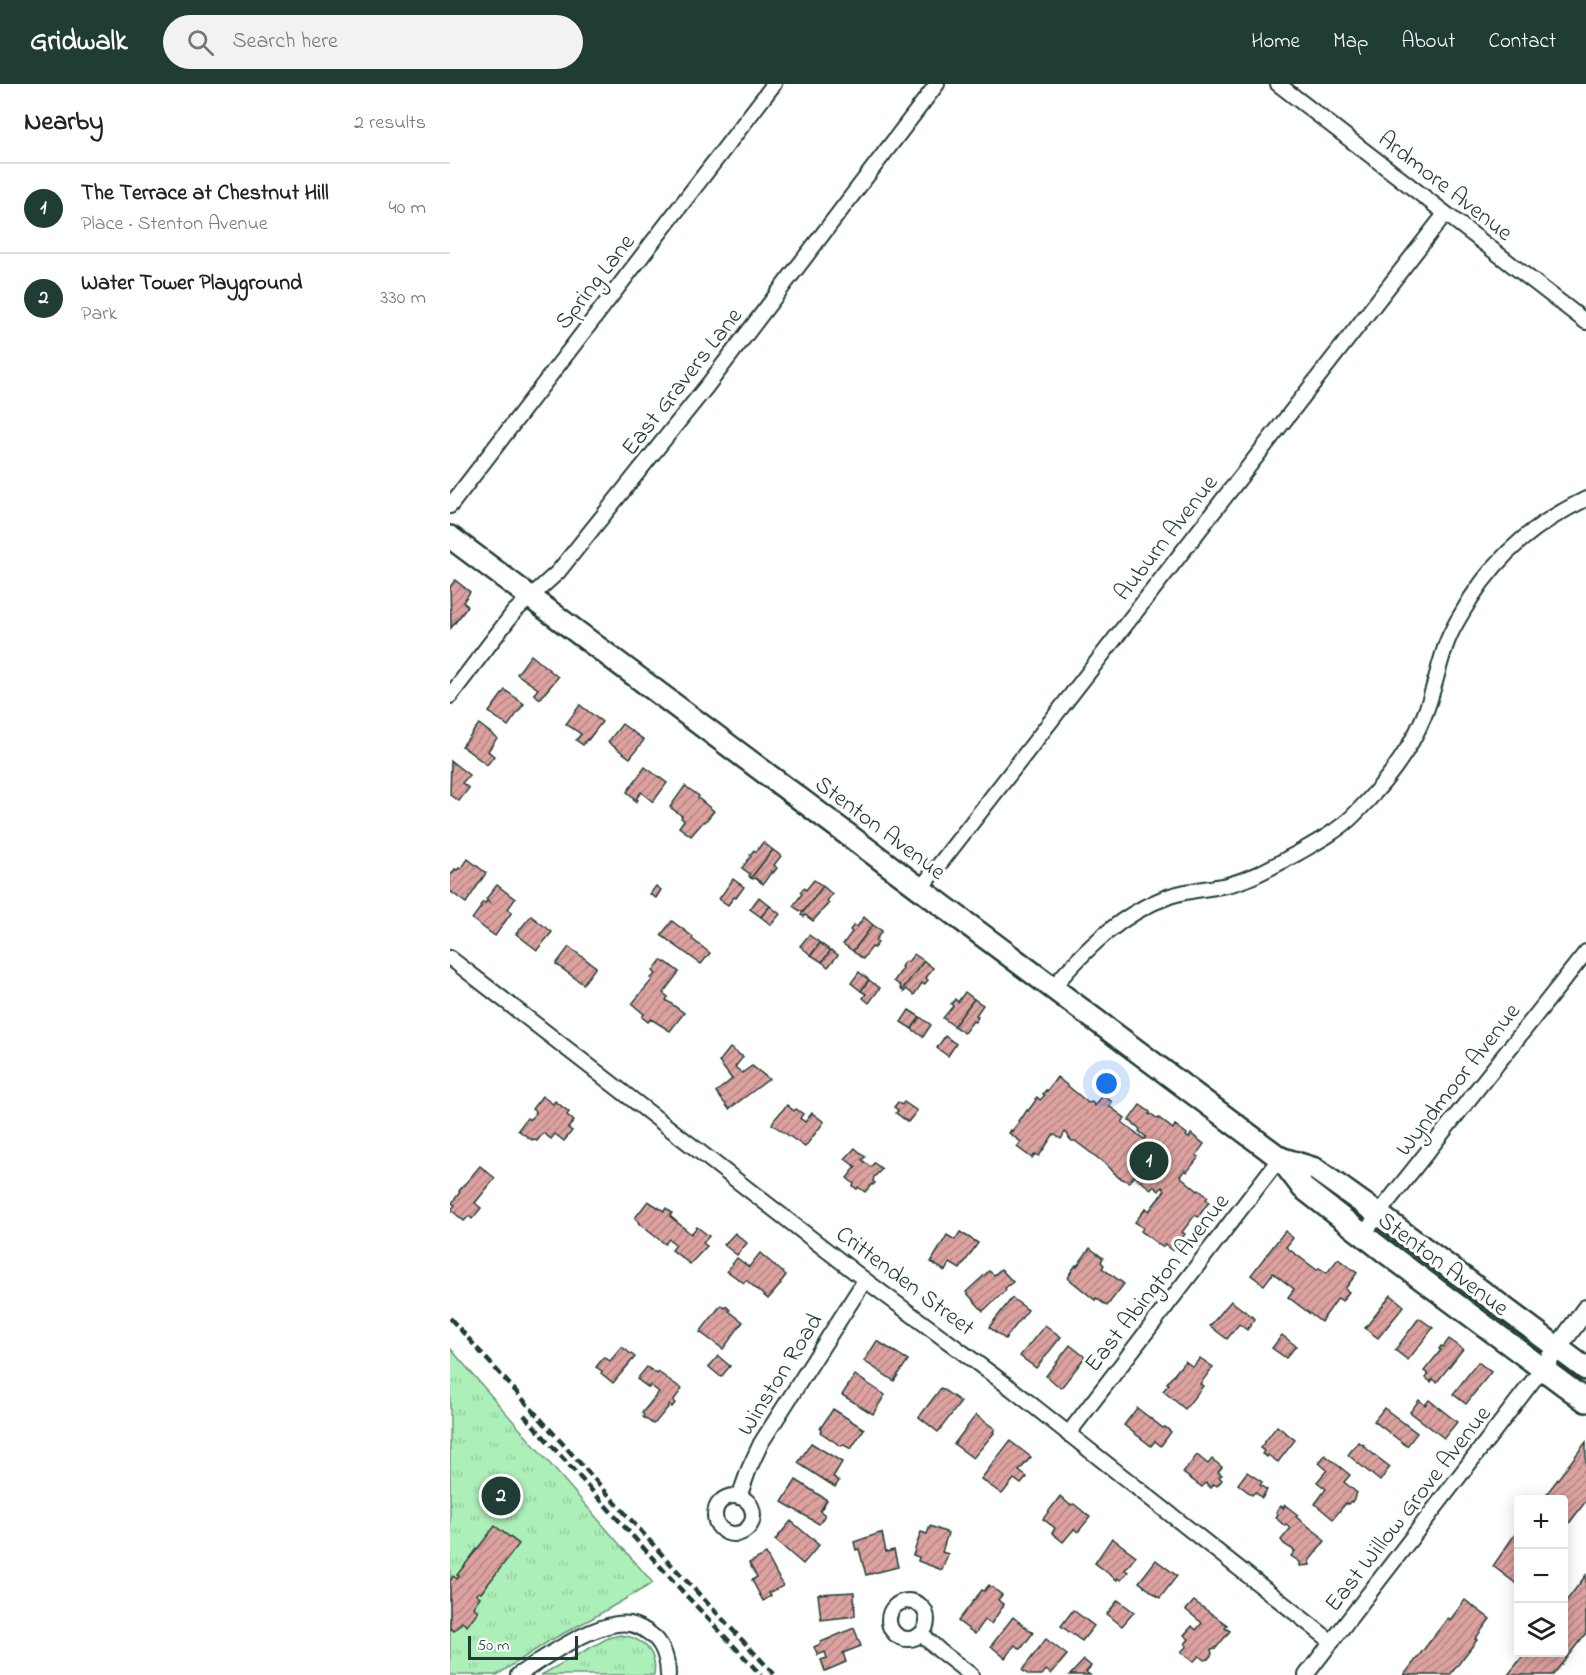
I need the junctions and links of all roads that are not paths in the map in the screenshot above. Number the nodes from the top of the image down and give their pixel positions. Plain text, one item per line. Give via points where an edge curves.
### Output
1 (774, 84) edge
2 (937, 84) edge
3 (1278, 84) edge
4 (1445, 214) junction
5 (1586, 321) edge
6 (1586, 499) edge
7 (450, 506) edge
8 (450, 537) edge
9 (531, 597) junction
10 (450, 696) edge
11 (921, 888) junction
12 (1586, 952) edge
13 (450, 958) edge
14 (1053, 987) junction
15 (1280, 1158) junction
16 (1378, 1214) junction
17 (1364, 1235) junction
18 (865, 1280) junction
19 (1586, 1309) edge
20 (1557, 1347) junction
21 (1542, 1368) junction
22 (1586, 1369) edge
23 (1586, 1401) edge
24 (1068, 1434) junction
25 (739, 1497) dead end
26 (921, 1634) dead end
27 (1332, 1642) junction
28 (518, 1675) edge
29 (668, 1675) edge
30 (971, 1675) edge
31 (1306, 1675) edge

1 - 7 street, Spring Lane
2 - 9 street, East Gravers Lane via 707,386 558,572
3 - 4 street, Ardmore Avenue
4 - 5 street, Ardmore Avenue
4 - 11 street, Auburn Avenue
6 - 14 street via 1516,543 1480,584 1447,641 1424,716 1408,746 1387,779 1353,817 1261,872 1229,884 1169,896 1126,918 1098,939
8 - 9 main road, Stenton Avenue
9 - 10 street, East Gravers Lane via 506,622
9 - 11 main road, Stenton Avenue
11 - 14 main road, Stenton Avenue
12 - 16 street, Wyndmoor Avenue
13 - 18 street, Crittenden Street
14 - 15 main road, Stenton Avenue
15 - 16 main road, Stenton Avenue via 1315,1169
15 - 17 main road, Stenton Avenue via 1303,1188
15 - 24 street, East Abington Avenue
16 - 17 street, Wyndmoor Avenue
16 - 20 main road, Stenton Avenue
17 - 21 main road, Stenton Avenue
18 - 24 street, Crittenden Street
18 - 25 street, Winston Road via 761,1443
19 - 20 street
20 - 21 street
20 - 22 main road, Stenton Avenue
21 - 23 main road, Stenton Avenue
21 - 27 street, East Willow Grove Avenue
24 - 27 street, Crittenden Street
26 - 30 street
27 - 31 street, East Willow Grove Avenue
28 - 29 street via 586,1634 609,1625 630,1624 658,1640

